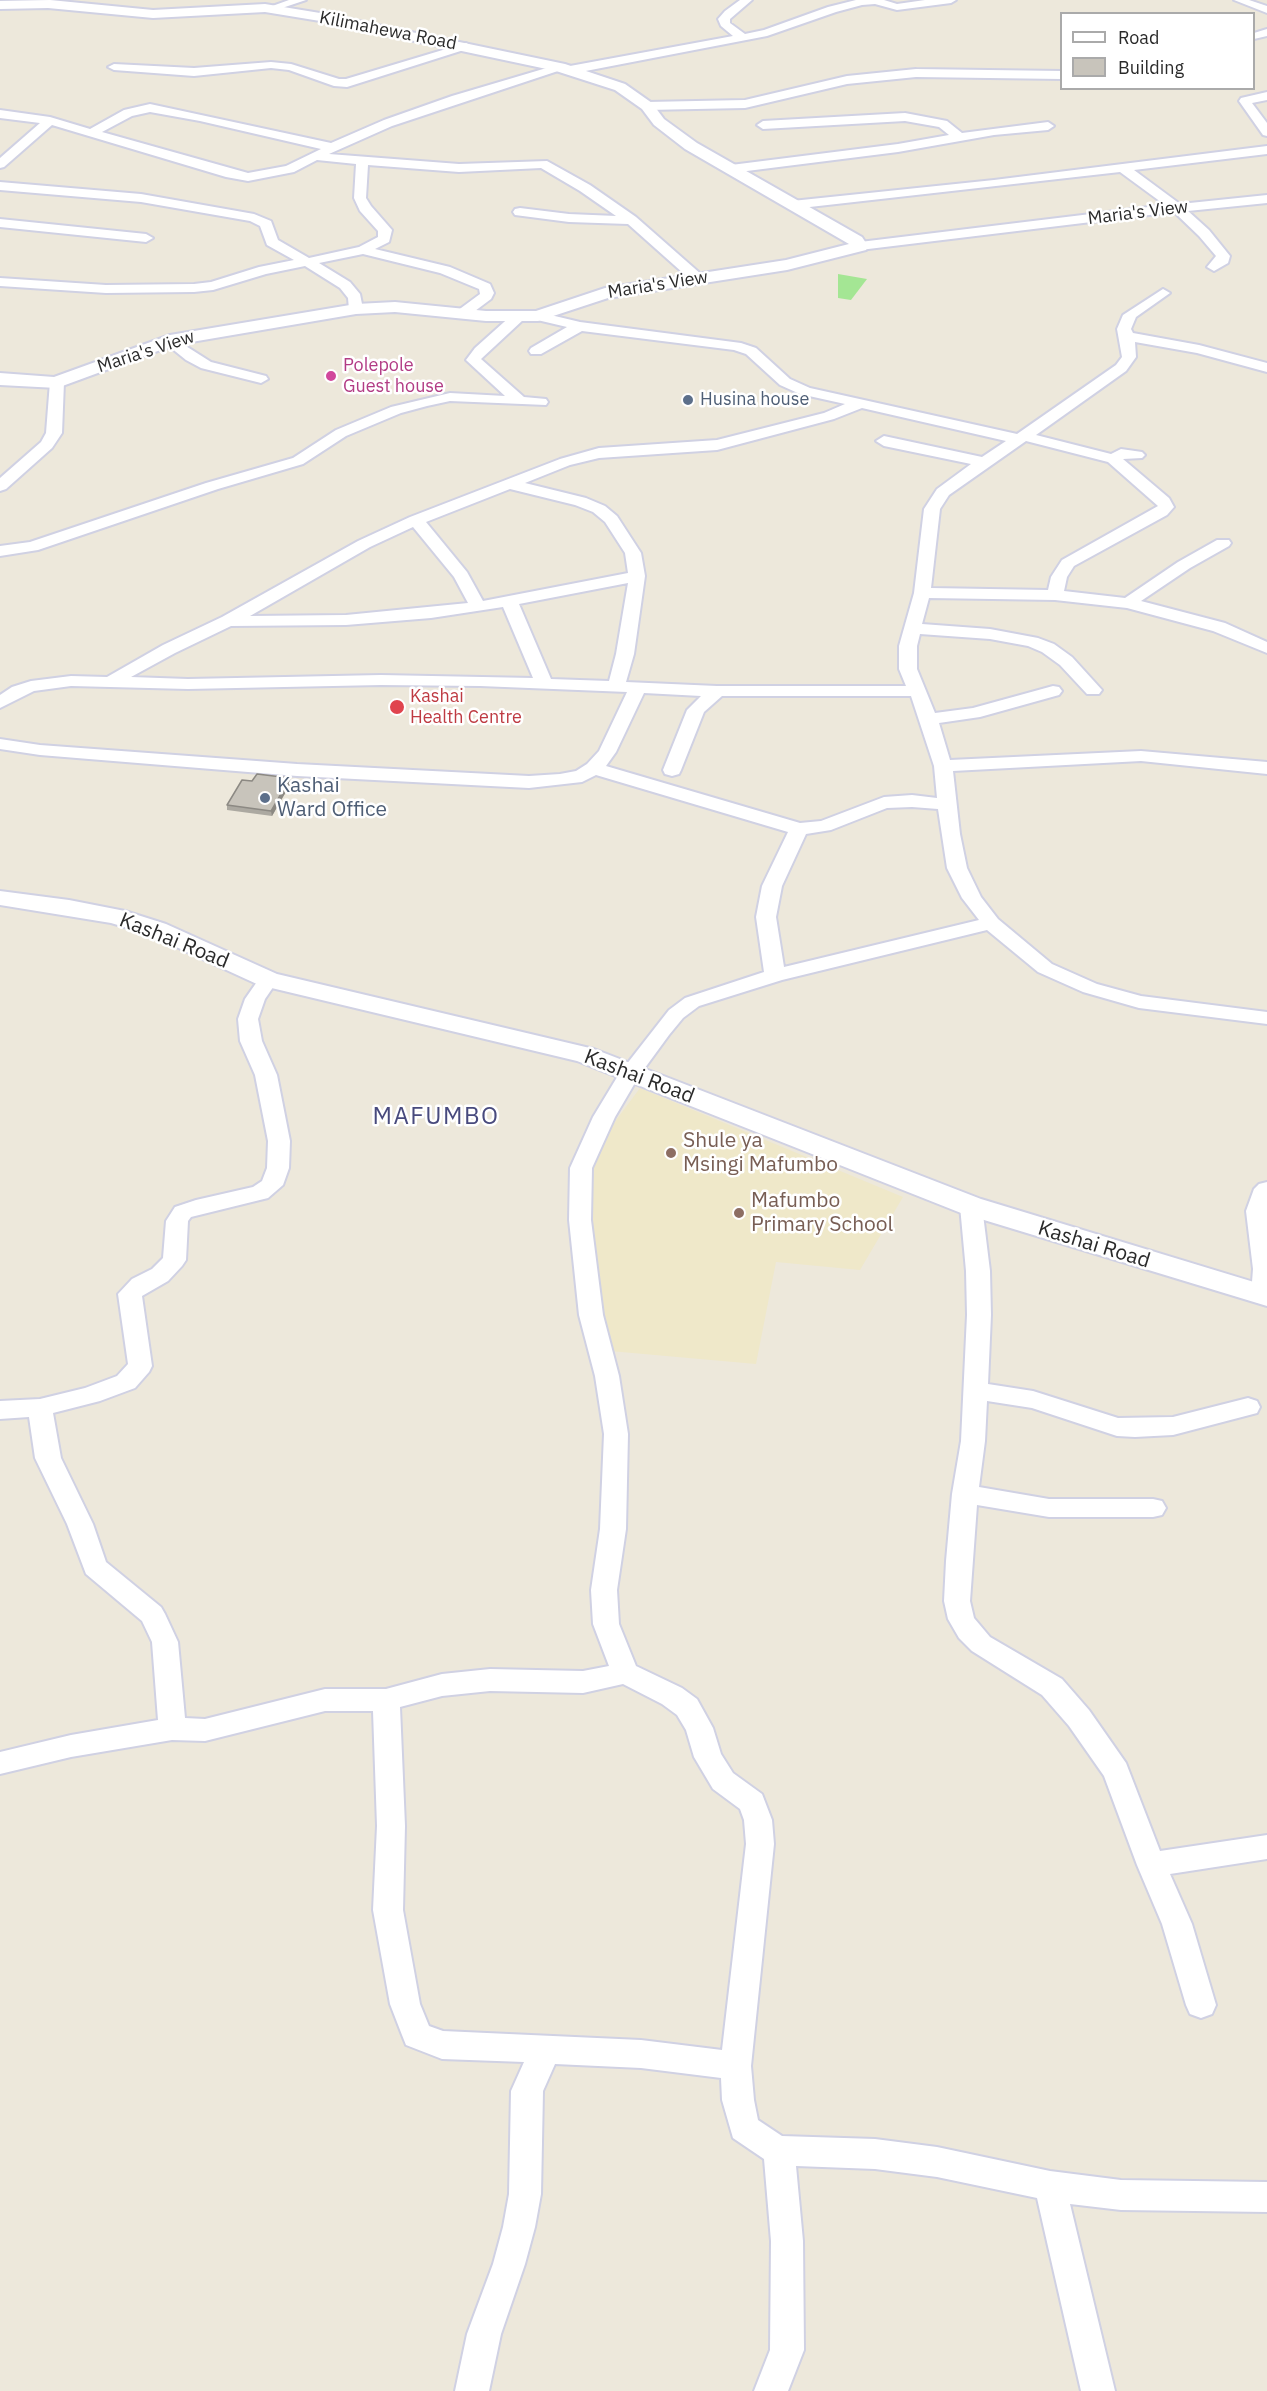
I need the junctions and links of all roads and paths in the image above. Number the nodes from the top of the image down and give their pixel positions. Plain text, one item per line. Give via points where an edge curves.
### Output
1 (301, 0) edge
2 (747, 0) edge
3 (951, 0) edge
4 (1239, 0) edge
5 (53, 2) edge
6 (0, 5) edge
7 (270, 9) junction
8 (1267, 10) edge
9 (743, 38) junction
10 (466, 46) junction
11 (114, 67) dead end
12 (565, 69) junction
13 (1060, 75) edge
14 (1267, 96) edge
15 (647, 106) junction
16 (0, 114) edge
17 (50, 121) junction
18 (763, 125) dead end
19 (1048, 126) dead end
20 (1267, 132) edge
21 (92, 133) junction
22 (959, 137) junction
23 (335, 148) junction
24 (1267, 150) edge
25 (318, 157) junction
26 (362, 162) junction
27 (0, 164) edge
28 (731, 169) junction
29 (1124, 169) junction
30 (0, 186) edge
31 (1264, 199) edge
32 (792, 205) junction
33 (1177, 208) junction
34 (520, 212) dead end
35 (631, 220) junction
36 (0, 223) edge
37 (146, 238) dead end
38 (860, 246) junction
39 (363, 250) junction
40 (307, 262) junction
41 (1214, 267) dead end
42 (697, 278) junction
43 (0, 282) edge
44 (1162, 293) dead end
45 (356, 309) junction
46 (462, 314) junction
47 (538, 316) junction
48 (518, 317) junction
49 (580, 326) junction
50 (1127, 336) junction
51 (170, 340) junction
52 (536, 351) dead end
53 (1267, 368) edge
54 (0, 379) edge
55 (261, 379) dead end
56 (57, 382) junction
57 (520, 401) junction
58 (541, 402) dead end
59 (857, 405) junction
60 (1021, 437) junction
61 (884, 441) dead end
62 (1137, 455) dead end
63 (1113, 459) junction
64 (986, 462) junction
65 (0, 468) edge
66 (16, 470) junction
67 (508, 484) junction
68 (0, 486) edge
69 (416, 520) junction
70 (1223, 543) dead end
71 (0, 551) edge
72 (637, 576) junction
73 (922, 593) junction
74 (1055, 595) junction
75 (509, 601) junction
76 (1128, 603) junction
77 (478, 607) junction
78 (228, 621) junction
79 (912, 628) junction
80 (1267, 648) edge
81 (110, 682) junction
82 (544, 683) junction
83 (616, 687) junction
84 (637, 689) junction
85 (1093, 690) dead end
86 (717, 691) junction
87 (918, 691) junction
88 (1053, 691) dead end
89 (0, 703) edge
90 (929, 719) junction
91 (0, 744) edge
92 (943, 766) junction
93 (594, 768) junction
94 (1267, 768) edge
95 (672, 770) dead end
96 (946, 804) junction
97 (799, 829) junction
98 (0, 898) edge
99 (991, 923) junction
100 (775, 975) junction
101 (268, 980) junction
102 (1267, 1018) edge
103 (630, 1074) junction
104 (1267, 1189) edge
105 (971, 1206) junction
106 (1265, 1295) edge
107 (976, 1391) junction
108 (1248, 1407) dead end
109 (40, 1408) junction
110 (0, 1410) edge
111 (965, 1494) junction
112 (1153, 1508) dead end
113 (625, 1673) junction
114 (386, 1700) junction
115 (172, 1729) junction
116 (0, 1763) edge
117 (1267, 1847) edge
118 (1151, 1865) junction
119 (1201, 2005) dead end
120 (546, 2049) junction
121 (736, 2066) junction
122 (779, 2151) junction
123 (1050, 2186) junction
124 (1267, 2198) edge
125 (472, 2391) edge
126 (771, 2391) edge
127 (1098, 2391) edge

1 - 7 street
2 - 9 street via 724,19
3 - 9 street via 897,7 862,2
4 - 8 street
5 - 6 street, Kilimahewa Road
5 - 7 street, Kilimahewa Road via 146,14
7 - 10 street, Kilimahewa Road
9 - 12 street
10 - 11 street via 348,83 271,65 194,72
10 - 12 street, Kilimahewa Road
12 - 15 street, Kilimahewa Road via 620,87
12 - 23 street via 418,112
13 - 15 street via 898,74 848,80 745,104
14 - 20 street via 1245,101
15 - 28 street, Kilimahewa Road via 673,134
16 - 17 street
17 - 21 street
17 - 27 street
18 - 22 street via 905,117 943,124
19 - 22 street
21 - 23 street via 128,113 150,108
21 - 25 street via 248,177 290,169
22 - 28 street
23 - 25 street
24 - 29 street
25 - 26 street
26 - 35 street via 459,168 543,164
26 - 39 street via 360,198 385,230 378,244
28 - 32 street, Kilimahewa Road
29 - 32 street
29 - 33 street
30 - 40 street via 141,198 254,218 266,224 272,242
31 - 33 street, Maria's View
32 - 38 street, Kilimahewa Road
33 - 38 street, Maria's View
33 - 41 street via 1223,256
34 - 35 street
35 - 42 street
36 - 37 street
38 - 42 street, Maria's View via 787,265
39 - 40 street
39 - 46 street via 437,267 485,287 486,296
40 - 43 street via 194,288 106,289
40 - 45 street via 345,285 355,297
42 - 47 street, Maria's View via 605,293
44 - 50 street via 1130,315 1124,329
45 - 46 street, Maria's View via 395,307
45 - 51 street, Maria's View
46 - 48 street, Maria's View
47 - 48 street, Maria's View
47 - 49 street
48 - 57 street via 473,360
49 - 52 street
49 - 59 street via 736,346 751,351 785,382
50 - 53 street
50 - 60 street via 1129,357 1121,368
51 - 55 street via 206,365
51 - 56 street, Maria's View
54 - 56 street
56 - 66 street via 54,433 48,446
57 - 58 street
57 - 71 street via 450,397 415,405 341,433 298,461 42,544
59 - 60 street
59 - 67 street via 717,446 578,457
60 - 63 street
60 - 64 street
61 - 64 street
62 - 63 street via 1121,454
63 - 74 street via 1166,507 1068,562
64 - 73 street via 943,492 932,509
65 - 66 street
66 - 68 street
67 - 69 street
67 - 72 street via 600,509 633,553
69 - 77 street via 461,576
69 - 78 street via 364,544
70 - 76 street
72 - 75 street
72 - 83 street
73 - 74 street
73 - 79 street
74 - 76 street
75 - 77 street
75 - 82 street
76 - 80 street via 1219,627
77 - 78 street via 346,620
78 - 81 street
79 - 85 street via 990,634 1032,642 1066,661
79 - 87 street via 908,669
81 - 82 street
81 - 89 street via 56,681 18,691
82 - 83 street
83 - 84 street
84 - 86 street
84 - 93 street via 608,752
86 - 87 street
86 - 95 street via 696,710
87 - 90 street
88 - 90 street via 974,713
90 - 92 street
91 - 93 street via 231,765 530,782 582,776
92 - 94 street via 1141,756
92 - 96 street
93 - 97 street
96 - 97 street via 898,801 824,826
96 - 99 street via 957,868 972,898
97 - 100 street via 772,886 766,917
98 - 101 street, Kashai Road via 116,916 157,930
99 - 100 street
99 - 102 street via 1045,968 1090,988 1139,1002
100 - 103 street via 692,1002 662,1030
101 - 103 street, Kashai Road via 585,1055
101 - 109 street via 248,1018 251,1041 266,1075 279,1141 278,1168 272,1185 260,1192 183,1212 174,1230 174,1260 130,1294 140,1366 126,1382
103 - 105 street, Kashai Road
103 - 113 street via 604,1117 582,1168 580,1220 591,1315 607,1376 616,1434 613,1528 604,1590 606,1624
104 - 106 street via 1257,1211
105 - 106 street, Kashai Road
105 - 107 street via 978,1271
107 - 108 street via 1033,1400 1118,1427 1173,1426
107 - 111 street
109 - 110 street
109 - 115 street via 48,1458 80,1524 95,1568 152,1614 165,1642
111 - 112 street via 1050,1508
111 - 118 street via 957,1601 961,1619 981,1644 1052,1687 1079,1718 1116,1771
113 - 114 street via 583,1682 490,1680 442,1685
113 - 121 street via 687,1707 723,1781 752,1802 758,1820 760,1844
114 - 115 street via 325,1700 205,1730
114 - 120 street via 391,1826 388,1910 405,2004 417,2035 442,2045
115 - 116 street
117 - 118 street
118 - 119 street via 1178,1924
120 - 121 street via 641,2054
120 - 125 street via 527,2091 525,2194 519,2227 484,2334
121 - 122 street via 744,2128
122 - 123 street via 875,2154 937,2162
122 - 126 street via 787,2241 787,2350
123 - 124 street via 1121,2195
123 - 127 street

